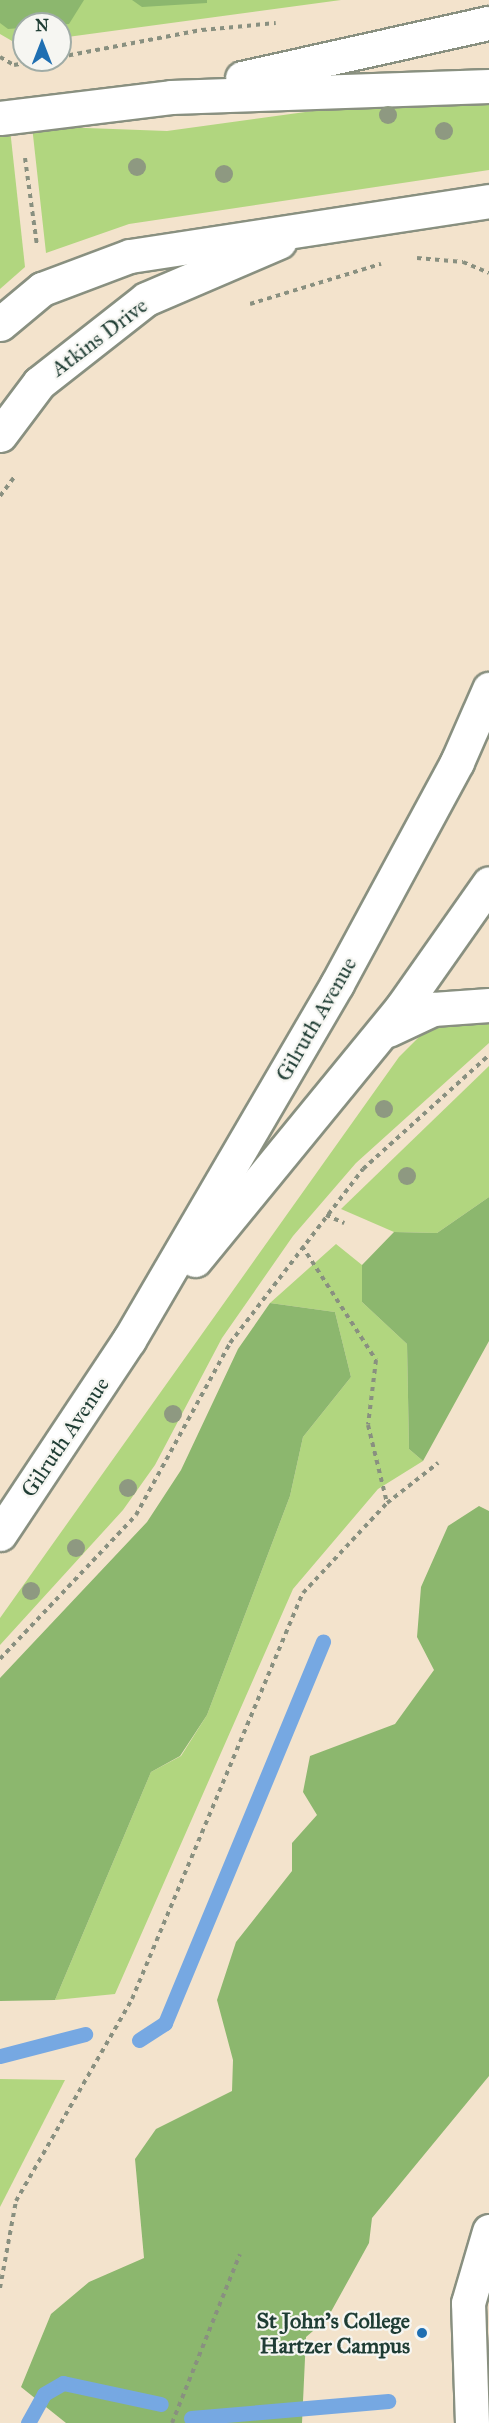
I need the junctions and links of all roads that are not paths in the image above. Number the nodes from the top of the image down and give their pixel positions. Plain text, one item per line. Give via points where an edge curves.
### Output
1 (489, 23) edge
2 (489, 86) edge
3 (171, 97) junction
4 (9, 117) edge
5 (489, 201) edge
6 (319, 225) junction
7 (0, 324) edge
8 (0, 435) edge
9 (489, 689) edge
10 (489, 883) edge
11 (489, 1005) edge
12 (375, 1039) junction
13 (129, 1340) junction
14 (0, 1534) edge
15 (489, 2231) edge
16 (472, 2423) edge

1 - 3 street
2 - 3 street
3 - 4 street
5 - 6 street
6 - 7 street via 168,247 42,289
6 - 8 street, Atkins Drive via 146,299 39,383
9 - 13 street, Gilruth Avenue via 343,973
10 - 12 street, Gilruth Avenue via 452,942
11 - 12 street via 433,1010 396,1023
12 - 13 street, Gilruth Avenue
13 - 14 street, Gilruth Avenue
15 - 16 street via 468,2303

